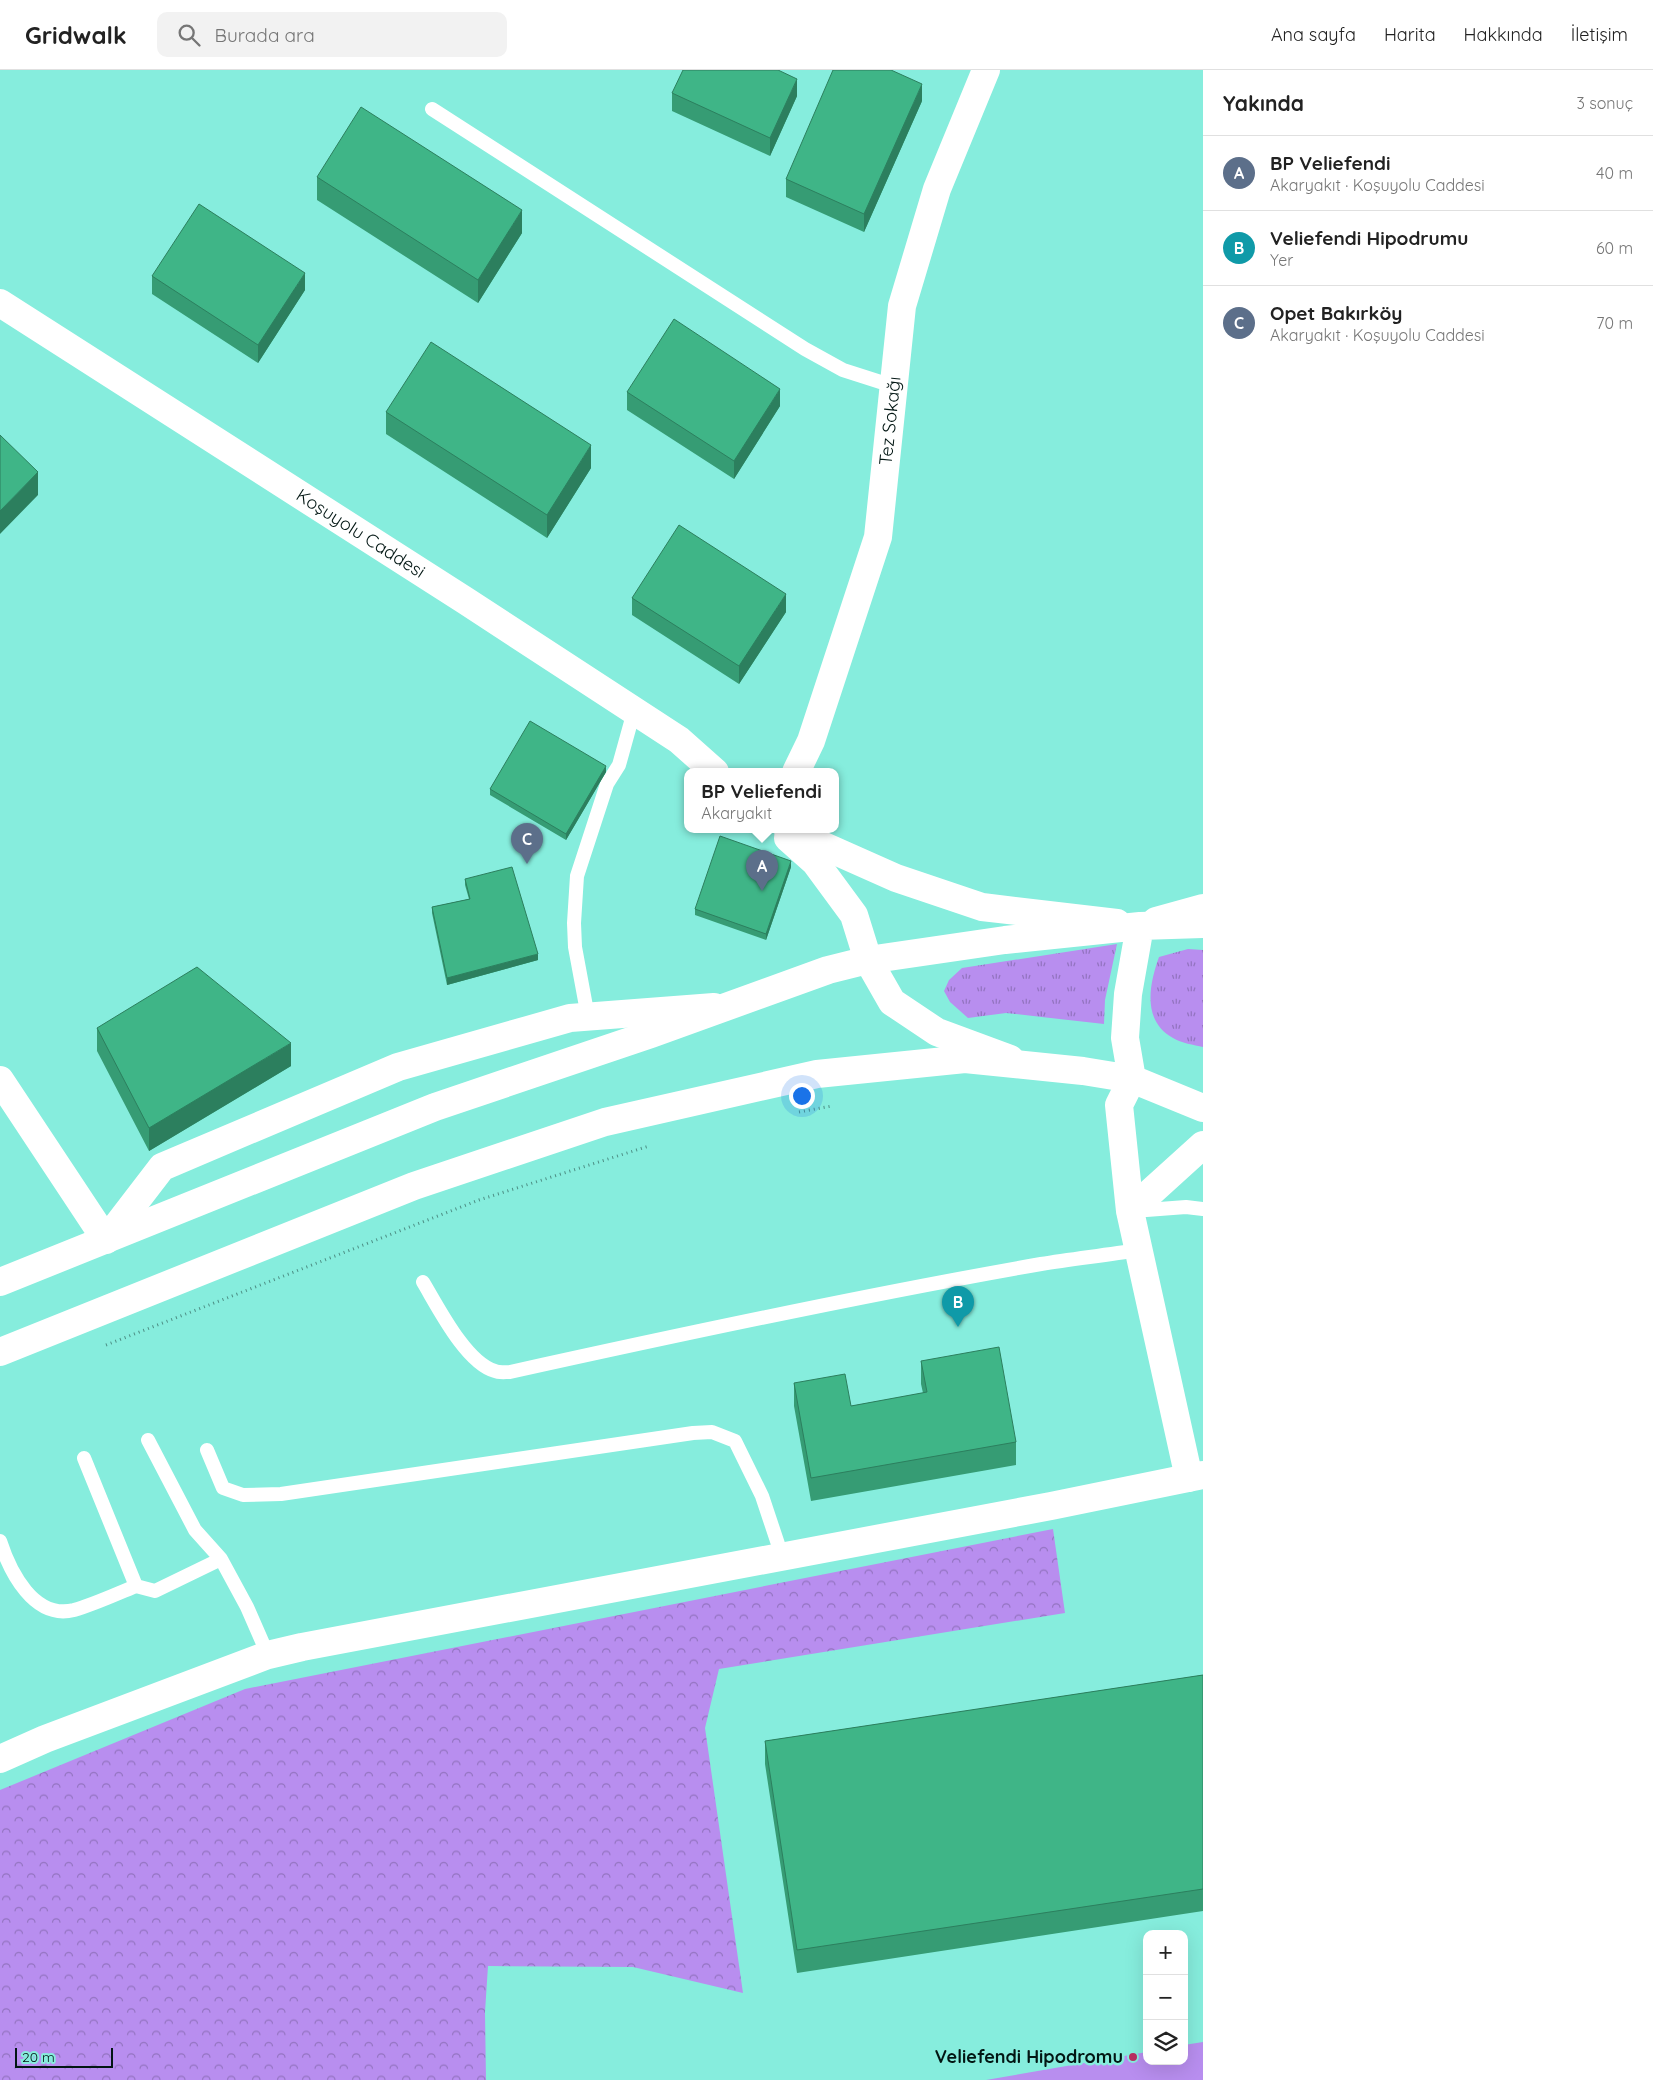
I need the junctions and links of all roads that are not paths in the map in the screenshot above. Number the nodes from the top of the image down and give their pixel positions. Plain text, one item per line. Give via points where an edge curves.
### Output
1 (986, 70) edge
2 (432, 109) dead end
3 (0, 303) edge
4 (893, 386) junction
5 (634, 711) junction
6 (710, 768) edge
7 (798, 768) edge
8 (783, 833) edge
9 (795, 833) edge
10 (1203, 908) edge
11 (1203, 924) edge
12 (1140, 926) junction
13 (868, 960) junction
14 (728, 1006) junction
15 (588, 1017) junction
16 (1026, 1065) junction
17 (1132, 1079) junction
18 (0, 1080) edge
19 (1203, 1108) edge
20 (1203, 1145) edge
21 (1203, 1209) edge
22 (1130, 1211) junction
23 (106, 1240) junction
24 (1138, 1250) junction
25 (0, 1282) edge
26 (423, 1282) dead end
27 (0, 1352) edge
28 (148, 1440) dead end
29 (206, 1450) dead end
30 (84, 1458) dead end
31 (1196, 1476) edge
32 (0, 1541) edge
33 (782, 1556) junction
34 (221, 1559) junction
35 (136, 1586) junction
36 (268, 1655) junction
37 (0, 1759) edge

1 - 4 street, Tez Sokağı via 937,189 902,306
2 - 4 lane via 805,349 843,370
3 - 5 street, Koşuyolu Caddesi
4 - 7 street, Tez Sokağı via 878,537 811,742
5 - 6 street, Koşuyolu Caddesi via 679,740
5 - 15 lane via 619,766 604,792 577,876 575,947
8 - 13 street via 815,862 854,915
9 - 12 street via 896,878 982,907
10 - 12 street
11 - 12 street
12 - 13 street via 1004,940
12 - 17 street via 1126,1020
13 - 14 street via 828,970
13 - 16 street via 892,1002 937,1032
14 - 15 street
14 - 23 street via 435,1107
15 - 23 street via 570,1018 398,1067 162,1167
16 - 17 street via 1083,1070
16 - 27 street via 966,1059 816,1074 605,1122 414,1186
17 - 19 street
17 - 22 street via 1119,1105
18 - 23 street
20 - 22 street
21 - 22 lane
22 - 24 street
23 - 25 street
24 - 26 lane via 1042,1264 884,1294 510,1372 495,1371 479,1363 456,1337
24 - 31 street
28 - 34 lane via 196,1530
29 - 33 lane via 223,1488 243,1495 281,1494 712,1432 735,1441 762,1496
30 - 35 lane
31 - 33 street
32 - 35 lane via 11,1571 33,1600 54,1610 73,1610
33 - 36 street
34 - 35 lane via 155,1591
34 - 36 lane via 248,1607
36 - 37 street

